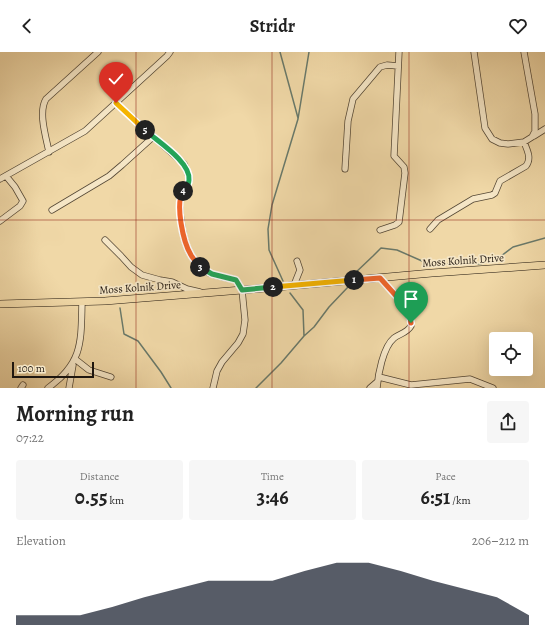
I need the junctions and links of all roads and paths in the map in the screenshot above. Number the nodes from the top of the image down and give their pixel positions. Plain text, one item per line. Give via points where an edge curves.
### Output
1 (98, 52) edge
2 (170, 52) edge
3 (399, 52) edge
4 (474, 52) edge
5 (524, 52) edge
6 (398, 66) junction
7 (116, 103) junction
8 (545, 129) edge
9 (153, 137) junction
10 (532, 137) junction
11 (524, 142) junction
12 (49, 152) junction
13 (345, 169) dead end
14 (6, 176) junction
15 (0, 179) edge
16 (52, 210) dead end
17 (0, 221) edge
18 (430, 229) dead end
19 (380, 230) dead end
20 (105, 240) dead end
21 (297, 261) dead end
22 (545, 265) edge
23 (380, 278) junction
24 (294, 285) junction
25 (242, 290) junction
26 (208, 293) junction
27 (82, 302) junction
28 (0, 304) edge
29 (74, 361) junction
30 (111, 377) dead end
31 (378, 382) edge
32 (48, 388) edge
33 (69, 388) edge
34 (213, 388) edge
35 (370, 388) edge
36 (493, 388) edge

1 - 12 street via 43,103 42,112
2 - 7 street
3 - 6 street
4 - 11 street via 485,128 500,144
5 - 10 street via 535,114 535,131
6 - 13 street via 380,67 353,99 348,121
6 - 19 street via 394,156 404,167 405,183 399,222
7 - 9 street
7 - 12 street via 85,130
8 - 10 street
9 - 16 street via 108,176
9 - 25 street via 180,159 189,178 180,204 184,235 191,256 207,272 236,280
10 - 11 street
11 - 18 street via 529,157 526,166 500,181 492,195 473,199 438,220
12 - 14 street
14 - 15 street
14 - 17 street via 23,201
20 - 26 street via 142,275
21 - 24 street via 300,270
22 - 23 main road, Moss Kolnik Drive
23 - 24 main road, Moss Kolnik Drive
23 - 31 street via 407,308 411,326 387,345
24 - 25 main road, Moss Kolnik Drive
25 - 26 main road, Moss Kolnik Drive
25 - 34 street via 245,320 243,334 222,362
26 - 27 main road, Moss Kolnik Drive
27 - 28 main road, Moss Kolnik Drive
27 - 29 street via 79,346
29 - 30 street
29 - 32 street via 62,377
29 - 33 street
31 - 35 street
31 - 36 street via 411,385 470,379

